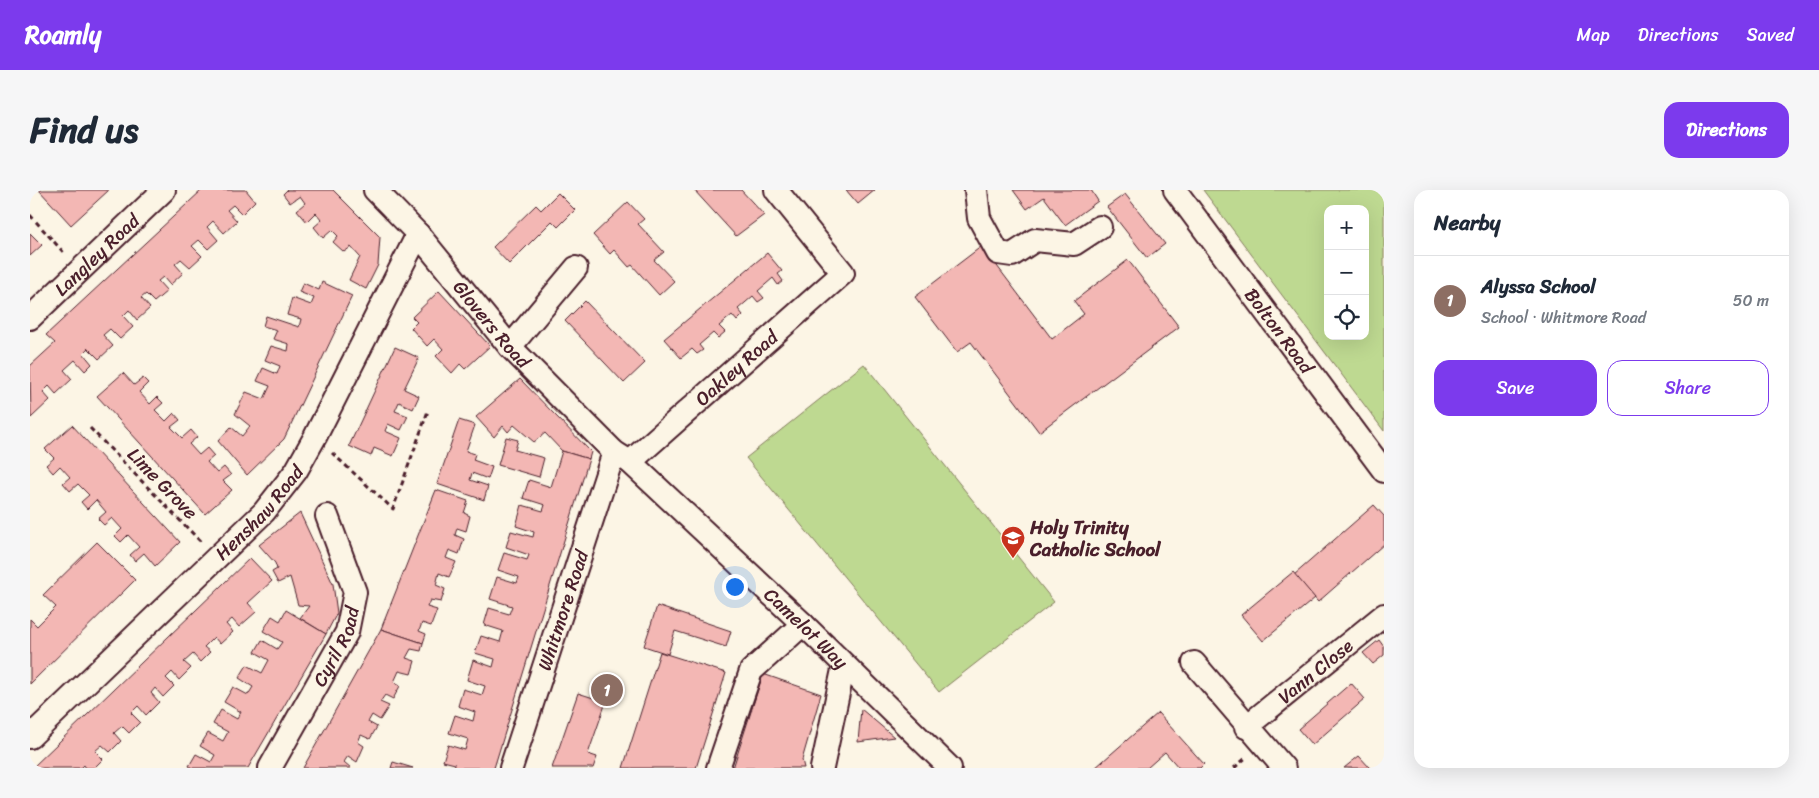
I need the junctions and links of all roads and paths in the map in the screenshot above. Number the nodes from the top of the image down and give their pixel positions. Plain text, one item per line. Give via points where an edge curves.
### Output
1 (164, 190) edge
2 (375, 190) edge
3 (776, 190) edge
4 (976, 190) edge
5 (1176, 190) edge
6 (30, 215) edge
7 (1100, 227) dead end
8 (418, 234) junction
9 (576, 268) dead end
10 (80, 271) junction
11 (30, 318) edge
12 (510, 346) junction
13 (428, 411) dead end
14 (90, 428) dead end
15 (315, 437) junction
16 (622, 457) junction
17 (1384, 471) edge
18 (328, 516) dead end
19 (217, 558) junction
20 (1384, 615) edge
21 (803, 624) junction
22 (1194, 663) dead end
23 (844, 665) junction
24 (1246, 727) junction
25 (30, 737) edge
26 (270, 768) edge
27 (511, 768) edge
28 (718, 768) edge
29 (822, 768) edge
30 (950, 768) edge
31 (1284, 768) edge

1 - 10 street, Langley Road
2 - 8 street, Glovers Road
3 - 16 street, Oakley Road via 843,273
4 - 7 street via 979,218 998,252 1012,255 1035,240 1074,244
5 - 17 street, Bolton Road
6 - 10 path
8 - 12 street, Glovers Road
8 - 15 street, Henshaw Road
9 - 12 street
10 - 11 street, Langley Road
12 - 16 street, Glovers Road
13 - 15 path via 392,509
14 - 19 path, Lime Grove
15 - 19 street, Henshaw Road via 296,471 264,512
16 - 21 street, Camelot Way
16 - 27 street, Whitmore Road
18 - 26 street, Cyril Road via 355,592 347,632
19 - 25 street, Henshaw Road
20 - 24 street, Vann Close
21 - 23 street, Camelot Way
21 - 28 street via 750,671
22 - 24 street
23 - 29 street
23 - 30 street, Camelot Way
24 - 31 street

